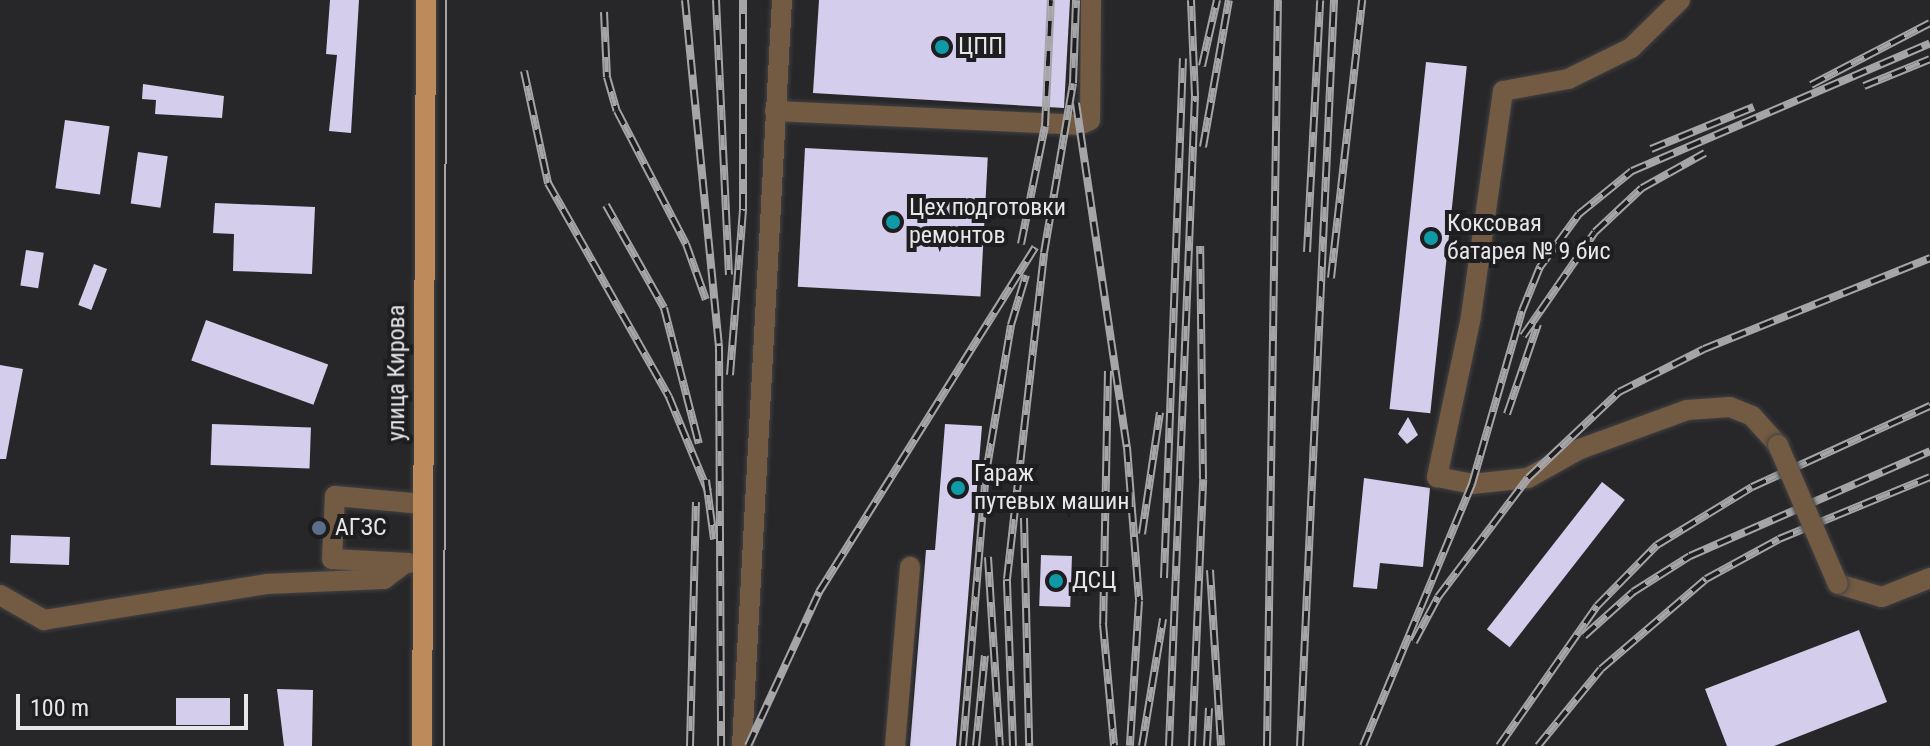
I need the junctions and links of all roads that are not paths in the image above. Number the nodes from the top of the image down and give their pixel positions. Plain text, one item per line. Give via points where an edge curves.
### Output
1 (426, 0) edge
2 (782, 0) edge
3 (1091, 0) edge
4 (1680, 0) edge
5 (775, 111) junction
6 (423, 504) junction
7 (413, 563) junction
8 (910, 567) dead end
9 (1930, 578) edge
10 (0, 595) edge
11 (422, 746) edge
12 (742, 746) edge
13 (895, 746) edge

1 - 6 main road, улица Кирова
2 - 5 lane
3 - 5 lane via 1090,120 1079,125
4 - 9 lane, bridge via 1631,48 1568,79 1503,91 1471,317 1437,477 1472,484 1528,478 1580,449 1687,410 1730,407 1752,416 1778,445 1838,584 1882,597
5 - 12 lane
6 - 7 main road, улица Кирова
6 - 7 lane via 335,496 332,559
7 - 10 lane via 384,579 266,584 44,620
7 - 11 main road, улица Кирова
8 - 13 lane

